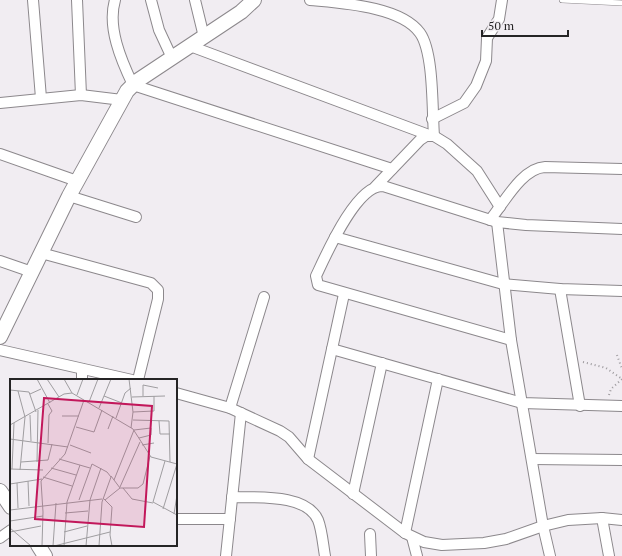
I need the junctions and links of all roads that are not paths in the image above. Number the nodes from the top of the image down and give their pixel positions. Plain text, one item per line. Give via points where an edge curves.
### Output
1 (33, 0) edge
2 (77, 0) edge
3 (115, 0) edge
4 (151, 0) edge
5 (195, 0) edge
6 (254, 0) edge
7 (310, 0) edge
8 (502, 0) edge
9 (562, 0) edge
10 (622, 3) edge
11 (204, 38) junction
12 (190, 46) junction
13 (172, 58) junction
14 (133, 85) junction
15 (82, 95) junction
16 (41, 98) junction
17 (122, 100) junction
18 (0, 103) edge
19 (432, 119) junction
20 (431, 136) junction
21 (0, 154) edge
22 (392, 169) junction
23 (622, 169) edge
24 (77, 181) junction
25 (375, 187) junction
26 (69, 196) junction
27 (500, 207) junction
28 (136, 217) dead end
29 (493, 221) junction
30 (622, 229) edge
31 (335, 237) junction
32 (41, 253) junction
33 (0, 261) edge
34 (32, 272) junction
35 (503, 284) junction
36 (560, 289) junction
37 (622, 291) edge
38 (344, 294) junction
39 (264, 298) dead end
40 (2, 329) edge
41 (511, 340) junction
42 (332, 349) junction
43 (0, 350) edge
44 (382, 363) junction
45 (82, 369) junction
46 (82, 379) edge
47 (127, 379) edge
48 (138, 379) edge
49 (438, 379) junction
50 (177, 392) edge
51 (522, 403) junction
52 (580, 406) junction
53 (622, 406) edge
54 (230, 408) junction
55 (241, 413) junction
56 (308, 459) junction
57 (532, 459) junction
58 (622, 460) edge
59 (0, 491) edge
60 (353, 494) junction
61 (232, 497) junction
62 (10, 506) edge
63 (602, 518) junction
64 (177, 519) edge
65 (230, 519) junction
66 (622, 520) edge
67 (543, 526) junction
68 (10, 531) edge
69 (370, 534) dead end
70 (409, 535) junction
71 (0, 538) edge
72 (39, 546) edge
73 (46, 556) edge
74 (226, 556) edge
75 (325, 556) edge
76 (371, 556) edge
77 (417, 556) edge
78 (550, 556) edge
79 (609, 556) edge

1 - 16 street
2 - 15 street
3 - 14 street via 112,10 114,28 126,71
4 - 13 street via 159,30
5 - 11 street
6 - 11 street
7 - 19 street via 389,12 406,20 420,32 429,59
8 - 19 street via 499,19 487,38 486,61 476,86 464,103
9 - 10 lane
11 - 12 street
12 - 13 street
12 - 20 street
13 - 14 street
14 - 17 street
14 - 22 street
15 - 16 street
15 - 17 street
16 - 18 street
17 - 24 street
19 - 20 street
20 - 22 street via 420,140
20 - 27 street via 447,144 477,171
21 - 24 street
22 - 25 street
23 - 27 street via 535,168 526,174
24 - 26 street
25 - 29 street via 382,186
25 - 31 street via 355,206
26 - 28 street
26 - 32 street
27 - 29 street
29 - 30 street via 534,226
29 - 35 street
31 - 35 street
31 - 38 street via 316,279 321,287
32 - 34 street
32 - 48 street via 151,283 158,290
33 - 34 street
34 - 40 street
35 - 36 street
35 - 41 street
36 - 37 street
36 - 52 street
38 - 41 street
38 - 42 street
39 - 54 street
41 - 51 street
42 - 44 street
42 - 56 street
43 - 45 street
44 - 49 street
44 - 60 street
45 - 46 street
45 - 47 street
49 - 51 street
49 - 70 street
50 - 54 street
51 - 52 street
51 - 57 street
52 - 53 street
54 - 55 street
55 - 56 street via 289,437
55 - 61 street
56 - 60 street
57 - 58 street
57 - 67 street
59 - 62 street
60 - 70 street
61 - 65 street
61 - 75 street via 283,499 306,507 318,520
63 - 66 street
63 - 67 street via 574,519
63 - 79 street
64 - 65 street
65 - 74 street
67 - 70 street via 506,539 471,544 442,545 424,542
67 - 78 street
68 - 71 street
69 - 76 street
70 - 77 street
72 - 73 street

